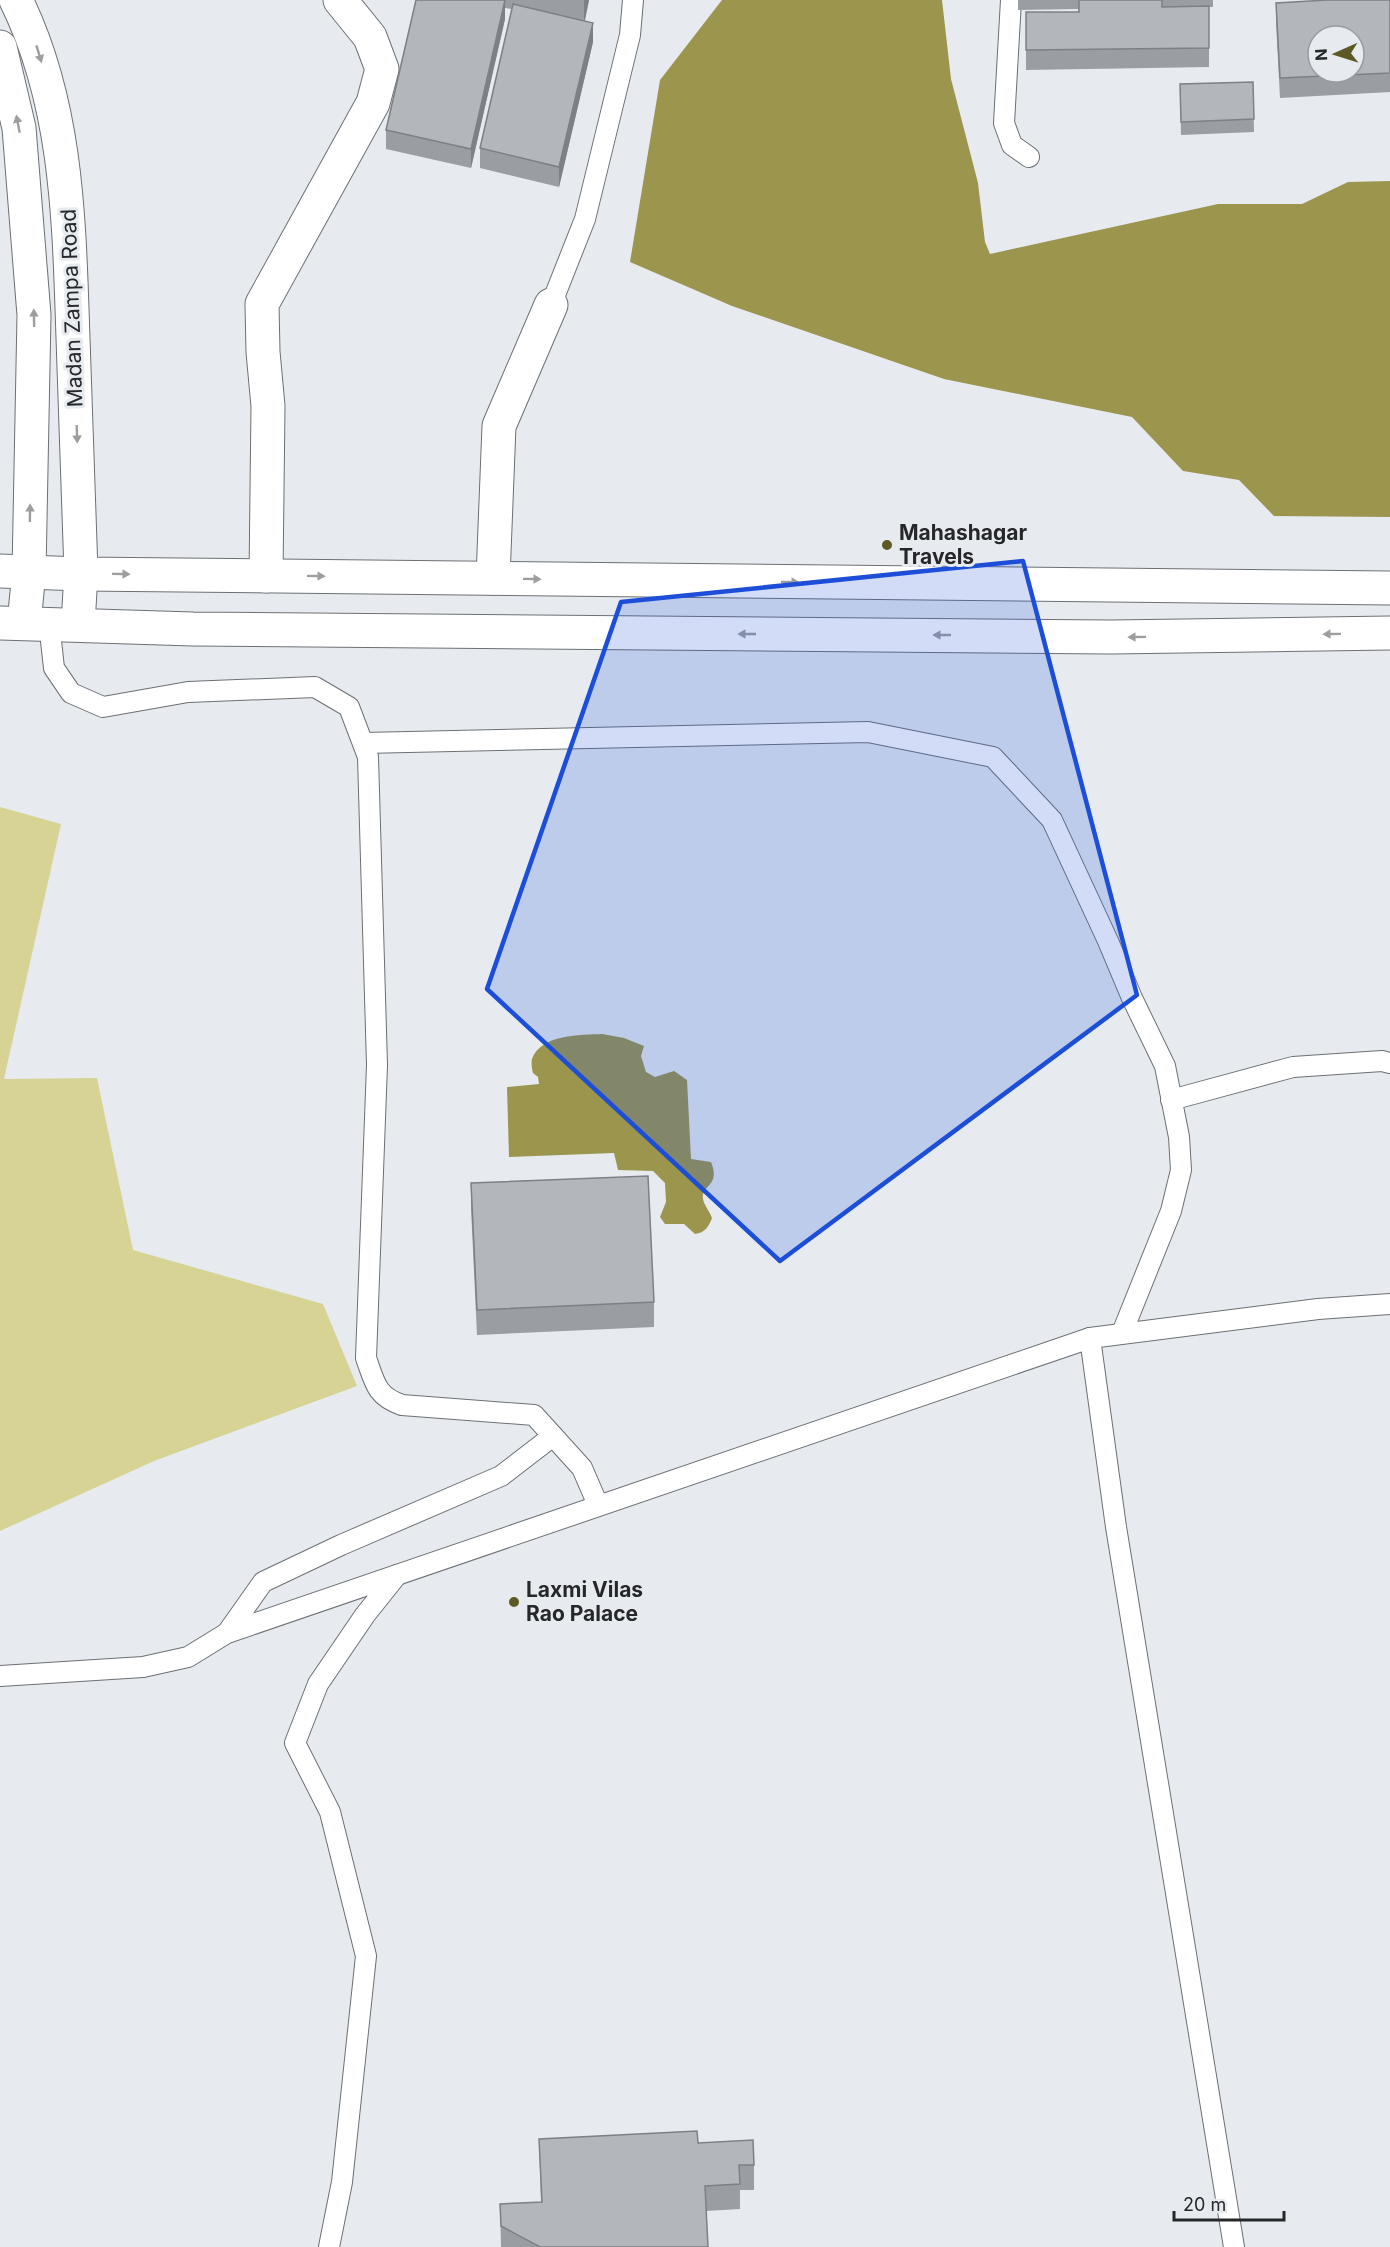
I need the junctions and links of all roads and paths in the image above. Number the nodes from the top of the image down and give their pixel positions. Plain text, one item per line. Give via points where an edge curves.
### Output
1 (16, 0) edge
2 (340, 0) edge
3 (633, 0) edge
4 (1011, 0) edge
5 (0, 47) edge
6 (1029, 157) dead end
7 (551, 305) joint
8 (15, 572) edge
9 (81, 574) junction
10 (266, 576) junction
11 (493, 578) junction
12 (1390, 588) edge
13 (38, 623) edge
14 (1390, 633) edge
15 (363, 743) junction
16 (1390, 1063) edge
17 (1171, 1100) junction
18 (1390, 1304) edge
19 (1122, 1333) junction
20 (1090, 1338) junction
21 (553, 1436) junction
22 (598, 1505) junction
23 (398, 1574) junction
24 (227, 1633) junction
25 (0, 1676) edge
26 (329, 2247) edge
27 (1234, 2247) edge

1 -> 9 main road, Madan Zampa Road via 32,33 51,94 69,209
2 - 10 main road via 370,37 382,69 373,103 262,304 268,406
3 - 7 lane via 630,35 585,219
4 - 6 lane via 1004,123 1012,146
8 -> 5 main road, Madan Zampa Road via 34,315 19,128
7 - 11 main road via 499,426
8 - 9 main road
8 - 13 main road, Madan Zampa Road
9 -> 10 main road
9 - 13 main road, Madan Zampa Road
10 -> 11 main road
11 -> 12 main road
14 -> 13 main road via 1088,637 204,629
13 - 15 lane via 54,668 71,693 104,707 188,692 315,687 349,707
15 - 17 lane via 868,732 993,757 1052,820 1165,1066
15 - 21 lane via 368,757 377,1065 366,1358 375,1383 387,1400 402,1406 534,1415
16 - 17 lane via 1293,1067
17 - 19 lane via 1179,1137 1180,1170 1171,1211
18 - 19 lane
19 - 20 lane
20 - 22 lane
20 - 27 lane via 1116,1527
21 - 22 lane via 582,1468
21 - 24 lane via 501,1476 263,1582
22 - 23 lane
23 - 24 lane
23 - 26 lane via 364,1615 318,1684 296,1743 330,1812 366,1956 342,2182
24 - 25 lane via 188,1657 143,1667

